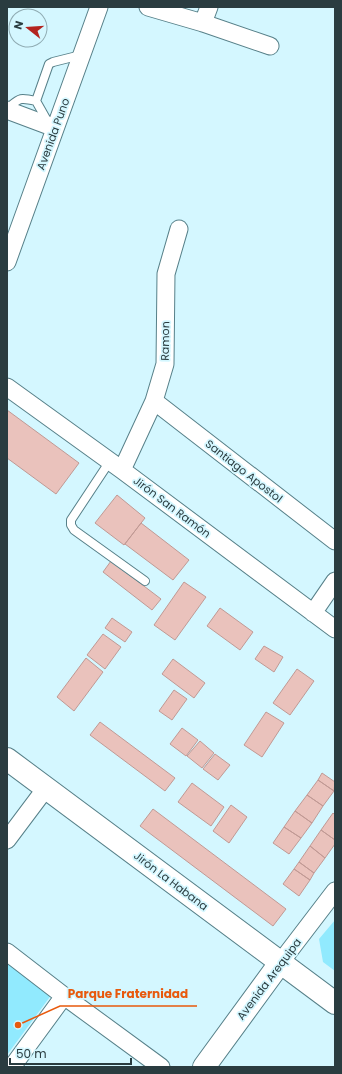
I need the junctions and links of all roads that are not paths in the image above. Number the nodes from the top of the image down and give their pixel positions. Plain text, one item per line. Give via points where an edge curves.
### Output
1 (99, 7) edge
2 (148, 7) edge
3 (209, 7) edge
4 (203, 23) junction
5 (270, 46) dead end
6 (82, 55) junction
7 (36, 101) junction
8 (7, 109) edge
9 (53, 127) junction
10 (179, 228) dead end
11 (7, 262) edge
12 (7, 387) edge
13 (154, 401) junction
14 (116, 466) junction
15 (335, 541) edge
16 (145, 580) dead end
17 (335, 581) edge
18 (313, 613) junction
19 (335, 629) edge
20 (7, 759) edge
21 (46, 788) junction
22 (7, 840) edge
23 (335, 891) edge
24 (7, 952) edge
25 (280, 963) junction
26 (64, 996) junction
27 (335, 1003) edge
28 (12, 1067) edge
29 (161, 1067) edge
30 (204, 1067) edge

1 - 6 street, Avenida Puno
2 - 4 street
3 - 4 street
4 - 5 street
6 - 7 lane via 49,64
6 - 9 street, Avenida Puno
7 - 8 lane via 19,99
7 - 9 lane
8 - 9 street
9 - 11 street, Avenida Puno
10 - 13 street, Ramon via 166,274 165,364
12 - 14 street, Jirón San Ramón
13 - 14 street, Ramon
13 - 15 street, Santiago Apostol
14 - 16 lane via 70,520 70,525
14 - 18 street, Jirón San Ramón
17 - 18 street
18 - 19 street, Jirón San Ramón
20 - 21 street, Jirón La Habana
21 - 22 street
21 - 25 street, Jirón La Habana
23 - 25 street, Avenida Arequipa
24 - 26 street
25 - 27 street, Jirón La Habana
25 - 30 street, Avenida Arequipa
26 - 28 street
26 - 29 street

